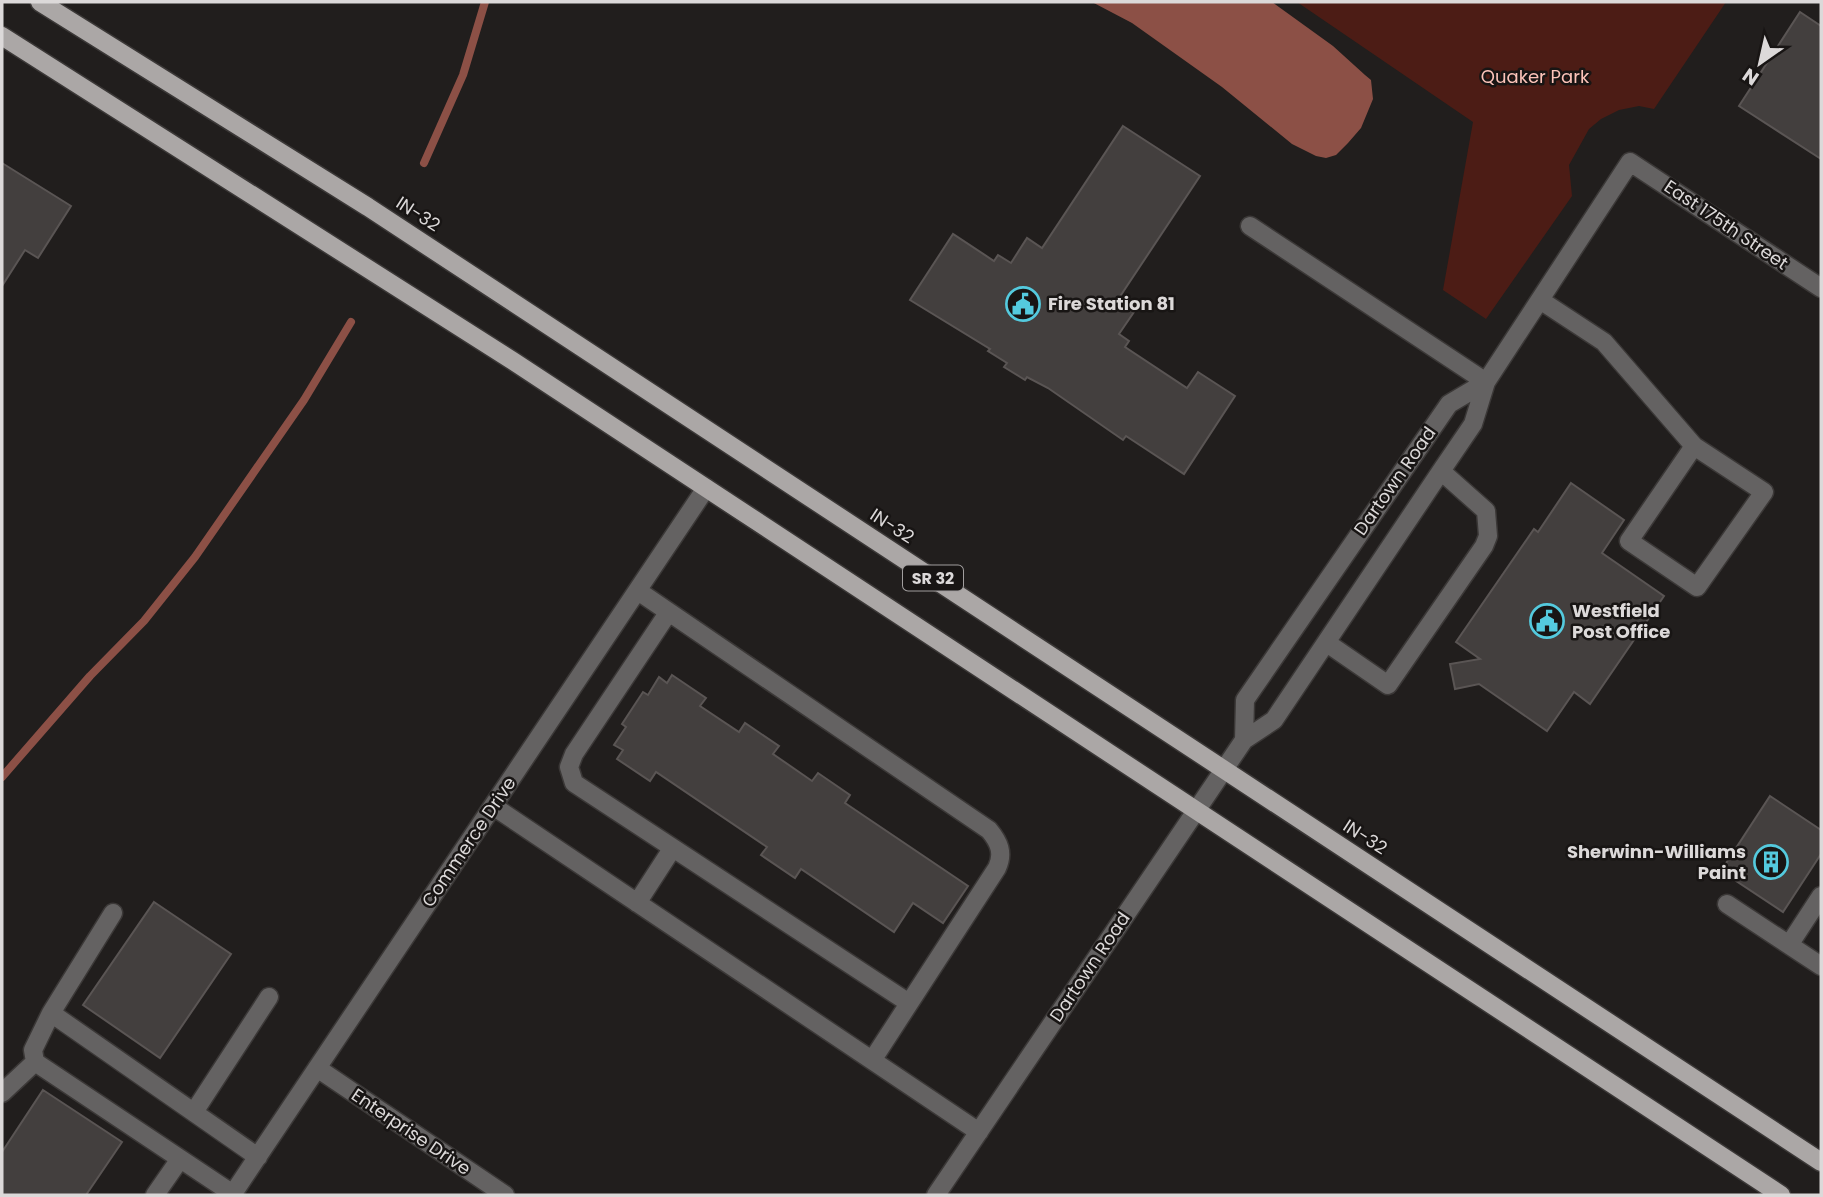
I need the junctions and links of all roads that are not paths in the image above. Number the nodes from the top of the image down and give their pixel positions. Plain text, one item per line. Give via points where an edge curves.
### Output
1 (40, 2) edge
2 (2, 36) edge
3 (1630, 162) joint
4 (1250, 226) dead end
5 (1821, 288) edge
6 (1540, 300) junction
7 (1486, 382) junction
8 (1694, 446) junction
9 (1441, 471) junction
10 (706, 488) junction
11 (638, 591) junction
12 (668, 613) junction
13 (1327, 643) junction
14 (1244, 740) junction
15 (1224, 770) junction
16 (493, 806) junction
17 (1196, 811) junction
18 (672, 849) junction
19 (1821, 896) edge
20 (636, 903) junction
21 (1727, 905) dead end
22 (113, 913) dead end
23 (1789, 945) junction
24 (1821, 966) edge
25 (269, 997) dead end
26 (909, 1003) junction
27 (51, 1013) junction
28 (873, 1059) junction
29 (35, 1062) junction
30 (317, 1068) junction
31 (2, 1093) edge
32 (194, 1112) junction
33 (979, 1132) junction
34 (258, 1157) junction
35 (180, 1159) junction
36 (1821, 1162) edge
37 (155, 1195) edge
38 (232, 1195) edge
39 (505, 1195) edge
40 (936, 1195) edge
41 (1782, 1195) edge

1 - 15 main road, IN-32 / SR 32 via 368,207
2 - 10 main road, SR 32
3 - 5 street, East 175th Street
3 - 6 street, Dartown Road
4 - 7 street
6 - 7 street, Dartown Road
6 - 8 street via 1604,342
7 - 9 street, Dartown Road via 1473,424
7 - 14 street, Dartown Road via 1449,404 1297,622 1245,700
8 - 8 street via 1629,541 1697,587 1764,492
9 - 13 street, Dartown Road
9 - 13 street via 1486,511 1488,536 1388,685
10 - 11 street, Commerce Drive
10 - 17 main road, SR 32
11 - 12 street
11 - 16 street, Commerce Drive
12 - 18 street via 569,768 574,783 584,791
12 - 26 street via 997,839 1001,855 997,868
13 - 14 street, Dartown Road via 1274,720
14 - 15 street, Dartown Road
15 - 17 street, Dartown Road
15 - 36 main road, IN-32 / SR 32
16 - 20 street
16 - 30 street, Commerce Drive
17 - 33 street, Dartown Road
17 - 41 main road, SR 32
18 - 20 street
18 - 26 street
19 - 23 street
20 - 28 street
21 - 23 street
22 - 27 street
23 - 24 street
25 - 32 street
26 - 28 street
27 - 29 street via 33,1050
27 - 32 street
28 - 33 street
29 - 31 street
29 - 35 street
30 - 34 street, Commerce Drive
30 - 39 street, Enterprise Drive
32 - 34 street
33 - 40 street, Dartown Road
34 - 38 street, Commerce Drive
35 - 37 street
35 - 38 street

